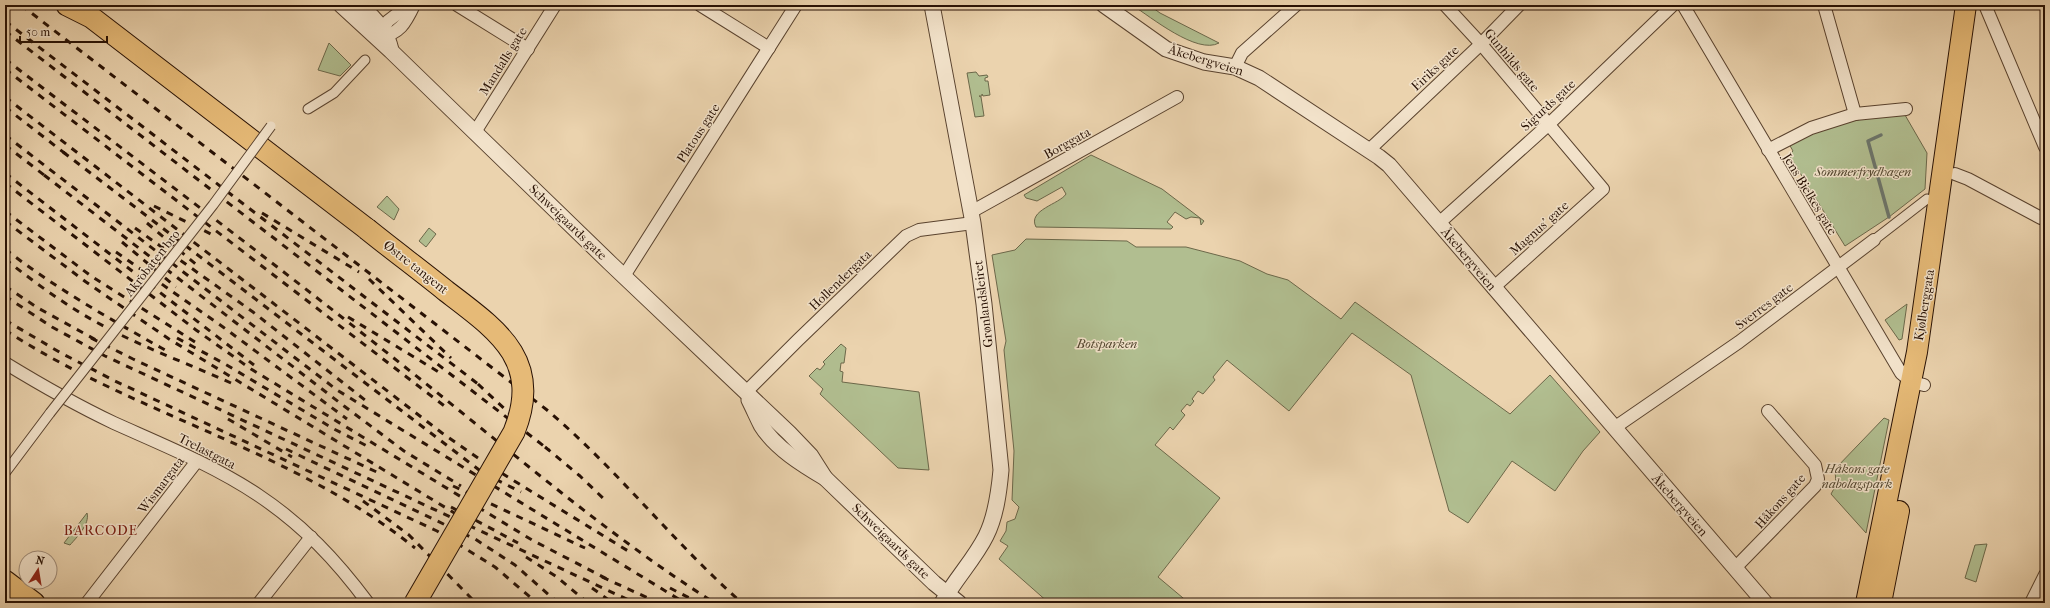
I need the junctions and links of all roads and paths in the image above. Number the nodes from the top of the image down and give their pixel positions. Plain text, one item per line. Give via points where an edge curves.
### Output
1 (67, 5) edge
2 (341, 5) edge
3 (361, 5) edge
4 (409, 5) edge
5 (414, 5) edge
6 (457, 5) edge
7 (556, 5) edge
8 (796, 5) edge
9 (932, 5) edge
10 (1104, 5) edge
11 (1296, 5) edge
12 (1445, 5) edge
13 (1519, 5) edge
14 (1674, 5) edge
15 (1682, 5) edge
16 (1824, 5) edge
17 (1966, 5) edge
18 (1979, 5) edge
19 (1985, 5) edge
20 (705, 6) edge
21 (87, 11) edge
22 (383, 34) junction
23 (1481, 44) junction
24 (769, 48) junction
25 (528, 49) junction
26 (365, 60) dead end
27 (1235, 67) junction
28 (1177, 97) dead end
29 (308, 109) dead end
30 (1906, 109) dead end
31 (1855, 114) junction
32 (274, 125) dead end
33 (1548, 125) junction
34 (475, 132) junction
35 (2045, 147) edge
36 (1368, 150) junction
37 (1768, 150) junction
38 (1955, 174) junction
39 (1603, 190) joint
40 (1927, 199) dead end
41 (972, 218) junction
42 (2041, 218) dead end
43 (1439, 223) junction
44 (1874, 240) joint
45 (1838, 267) junction
46 (624, 276) junction
47 (1493, 288) junction
48 (5, 363) edge
49 (1918, 383) junction
50 (746, 392) junction
51 (1768, 411) dead end
52 (1614, 428) junction
53 (197, 461) junction
54 (5, 473) edge
55 (311, 537) junction
56 (1736, 568) junction
57 (2045, 575) edge
58 (5, 581) edge
59 (945, 598) edge
60 (34, 603) edge
61 (87, 603) edge
62 (258, 603) edge
63 (368, 603) edge
64 (415, 603) edge
65 (959, 603) edge
66 (1765, 603) edge
67 (1866, 603) edge
68 (1881, 603) edge
69 (2031, 603) edge

1 - 21 highway, Østre tangent
2 - 22 street, Schweigaards gate
3 - 22 street, Schweigaards gate
4 - 22 street via 399,11
5 - 22 street via 399,30
6 - 25 street
7 - 25 street, Mandalls gate
8 - 24 street, Platous gate
9 - 41 street, Grønlandsleiret
10 - 27 street, Åkebergveien via 1166,49 1204,62
11 - 27 street via 1242,53
12 - 23 street, Gunhilds gate
13 - 23 street, Eiriks gate
14 - 33 street, Sigurds gate
15 - 37 street, Jens Bjelkes gate
16 - 31 street
17 - 49 main road, Kjølberggata via 1926,298
18 - 38 main road, Kjølberggata
19 - 35 street
20 - 24 street
21 - 64 highway, Østre tangent, bridge via 489,325 511,350 522,379 522,403 514,432
22 - 34 street, Schweigaards gate via 391,51
23 - 33 street, Gunhilds gate
23 - 36 street, Eiriks gate
24 - 46 street, Platous gate
25 - 34 street, Mandalls gate
26 - 29 street via 334,94
27 - 36 street, Åkebergveien via 1259,78
28 - 41 street, Borggata
30 - 31 street
31 - 37 street via 1811,128
32 - 54 street, Akrobaten bro, bridge
33 - 39 street, Gunhilds gate
33 - 43 street, Sigurds gate
34 - 46 street, Schweigaards gate
36 - 43 street, Åkebergveien via 1389,165
37 - 45 street, Jens Bjelkes gate
38 - 42 street
38 - 49 main road, Kjølberggata
39 - 47 street, Magnus’ gate
40 - 44 street, Sverres gate
41 - 50 street, Hollendergata via 919,230 906,236
41 - 59 street, Grønlandsleiret via 984,304 1000,457 1000,482 986,536
43 - 47 street, Åkebergveien
44 - 45 street, Sverres gate
45 - 49 street, Jens Bjelkes gate via 1900,373
45 - 52 street, Sverres gate via 1739,342
46 - 50 street, Schweigaards gate
47 - 52 street, Åkebergveien
48 - 53 street, Trelastgata via 74,403
49 - 67 main road, Kjølberggata
49 - 68 main road, Kjølberggata
50 - 59 street, Schweigaards gate via 800,444 825,478 934,583
51 - 56 street, Håkons gate via 1814,465 1818,479 1811,491
52 - 56 street, Åkebergveien
53 - 55 street, Trelastgata via 260,496
53 - 61 street, Wismargata
55 - 62 street
55 - 63 street, Trelastgata via 340,566
56 - 66 street, Åkebergveien
57 - 69 street
58 - 60 highway
59 - 65 street, Schweigaards gate

